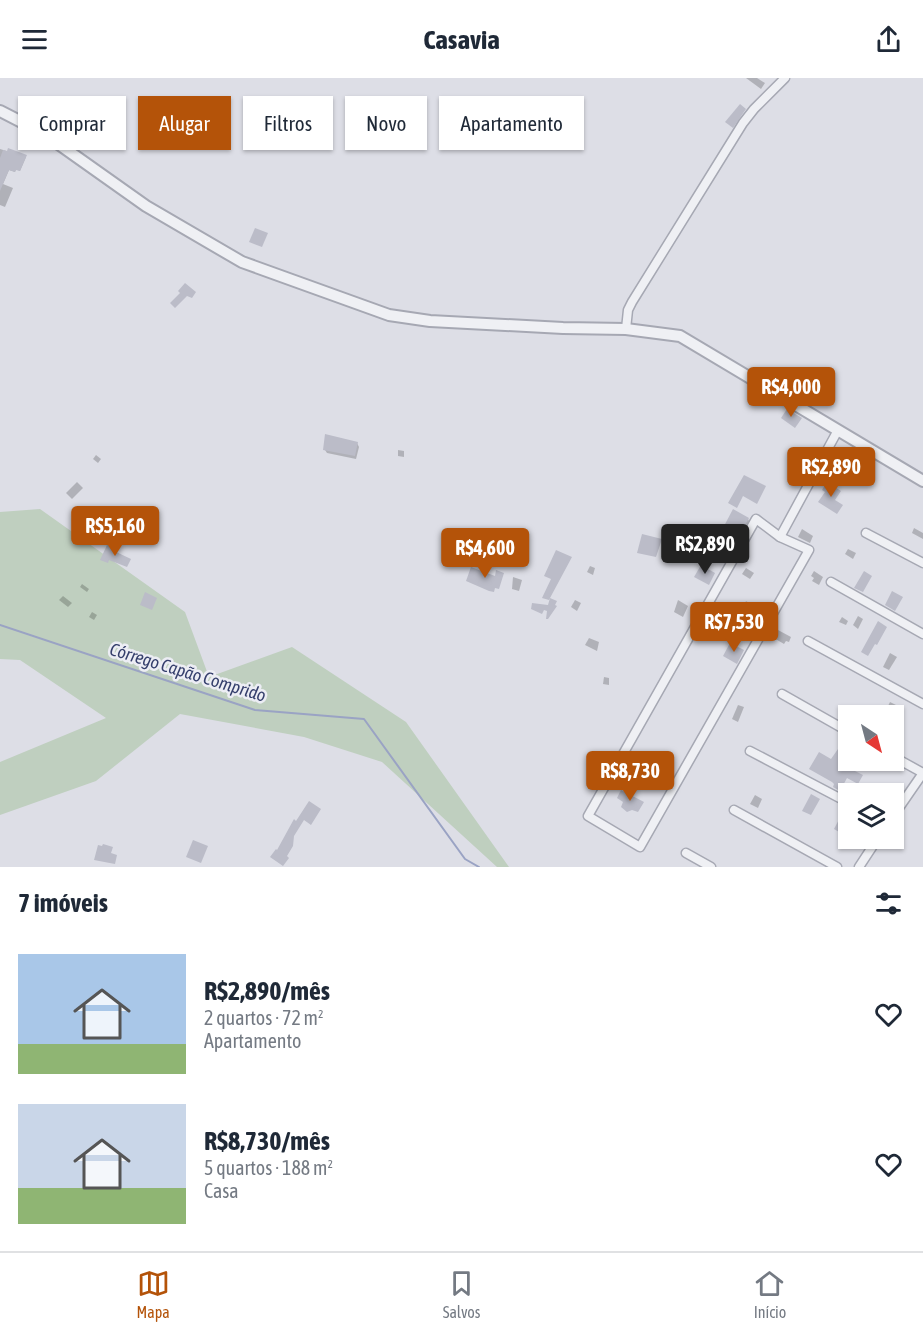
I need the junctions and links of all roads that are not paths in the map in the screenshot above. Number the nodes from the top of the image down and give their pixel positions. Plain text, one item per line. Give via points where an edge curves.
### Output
1 (785, 78) edge
2 (0, 111) edge
3 (626, 329) junction
4 (838, 430) junction
5 (923, 481) edge
6 (866, 533) dead end
7 (780, 537) junction
8 (923, 563) edge
9 (831, 582) dead end
10 (923, 634) edge
11 (808, 641) dead end
12 (782, 694) dead end
13 (923, 704) edge
14 (838, 726) edge
15 (750, 751) dead end
16 (904, 763) edge
17 (923, 773) edge
18 (838, 797) edge
19 (904, 801) edge
20 (734, 810) dead end
21 (871, 849) edge
22 (686, 853) dead end
23 (711, 867) edge
24 (837, 867) edge
25 (859, 867) edge

1 - 3 street via 743,123 632,302
2 - 3 street via 43,133 146,206 242,262 388,315 430,321
3 - 4 street via 680,336
4 - 5 street
4 - 7 street
6 - 8 street
7 - 7 street via 809,550 640,847 588,816 756,519
9 - 10 street
11 - 13 street
12 - 14 street
15 - 18 street
16 - 17 street
17 - 19 street
20 - 24 street
21 - 25 street
22 - 23 street

